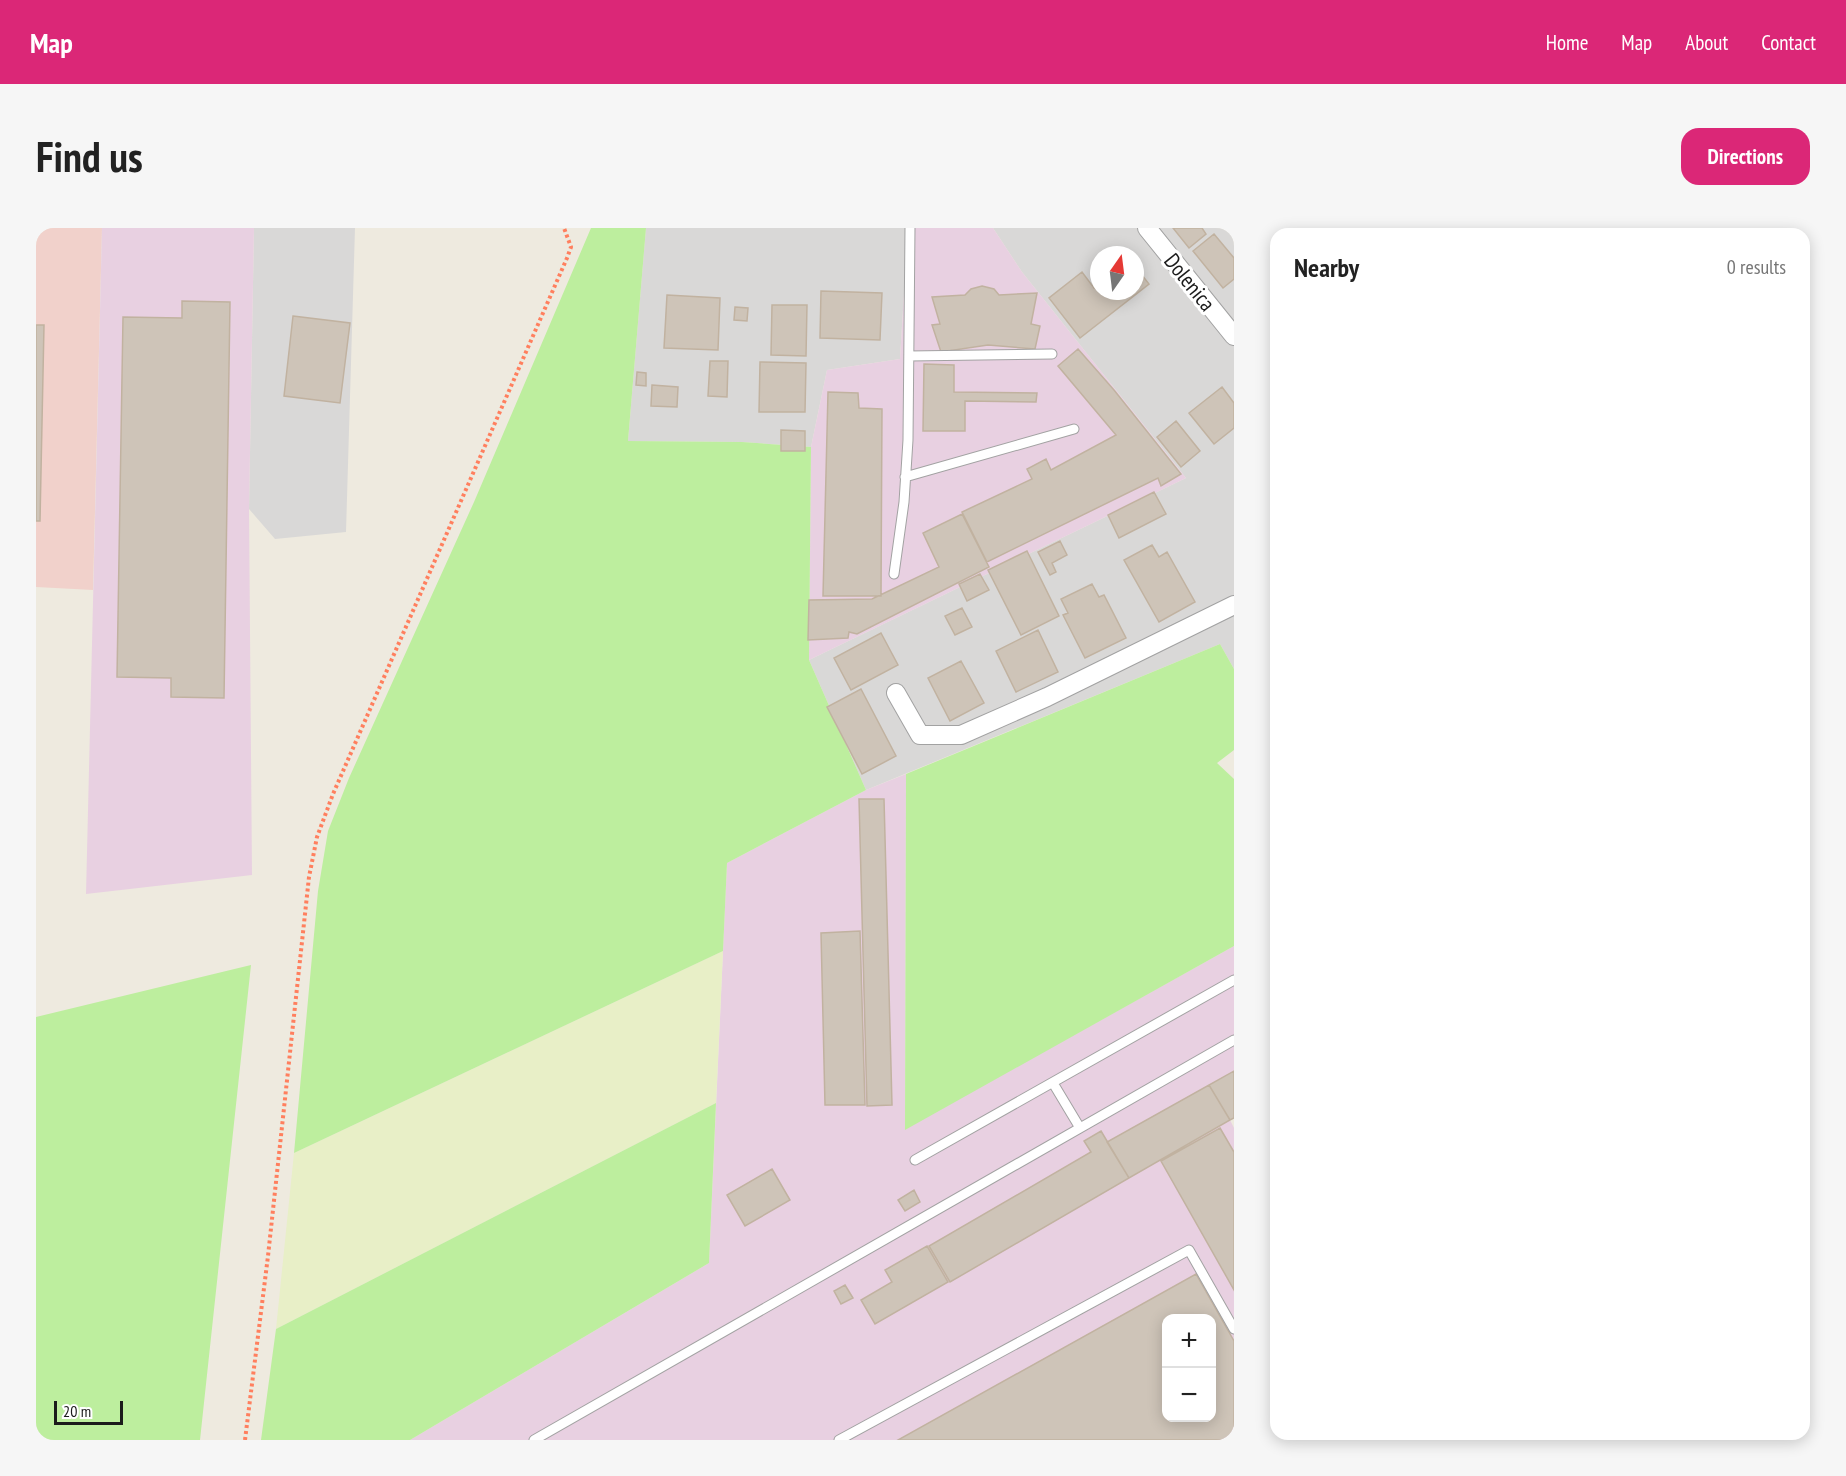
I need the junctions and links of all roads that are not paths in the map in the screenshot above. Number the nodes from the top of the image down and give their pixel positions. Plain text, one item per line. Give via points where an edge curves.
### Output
1 (910, 228) edge
2 (1147, 228) edge
3 (1234, 336) edge
4 (1052, 354) dead end
5 (909, 356) junction
6 (1074, 429) dead end
7 (905, 477) junction
8 (894, 574) dead end
9 (1234, 605) edge
10 (896, 693) dead end
11 (1234, 980) edge
12 (1234, 1040) edge
13 (1053, 1083) junction
14 (1080, 1128) junction
15 (915, 1161) dead end
16 (1234, 1329) edge
17 (534, 1440) edge
18 (839, 1440) edge

1 - 5 lane
2 - 3 street, Dolenica
4 - 5 lane
5 - 7 lane
6 - 7 lane
7 - 8 lane
9 - 10 street via 961,735 920,735
11 - 13 lane
12 - 14 lane
13 - 14 lane
13 - 15 lane
14 - 17 lane
16 - 18 lane via 1189,1250

